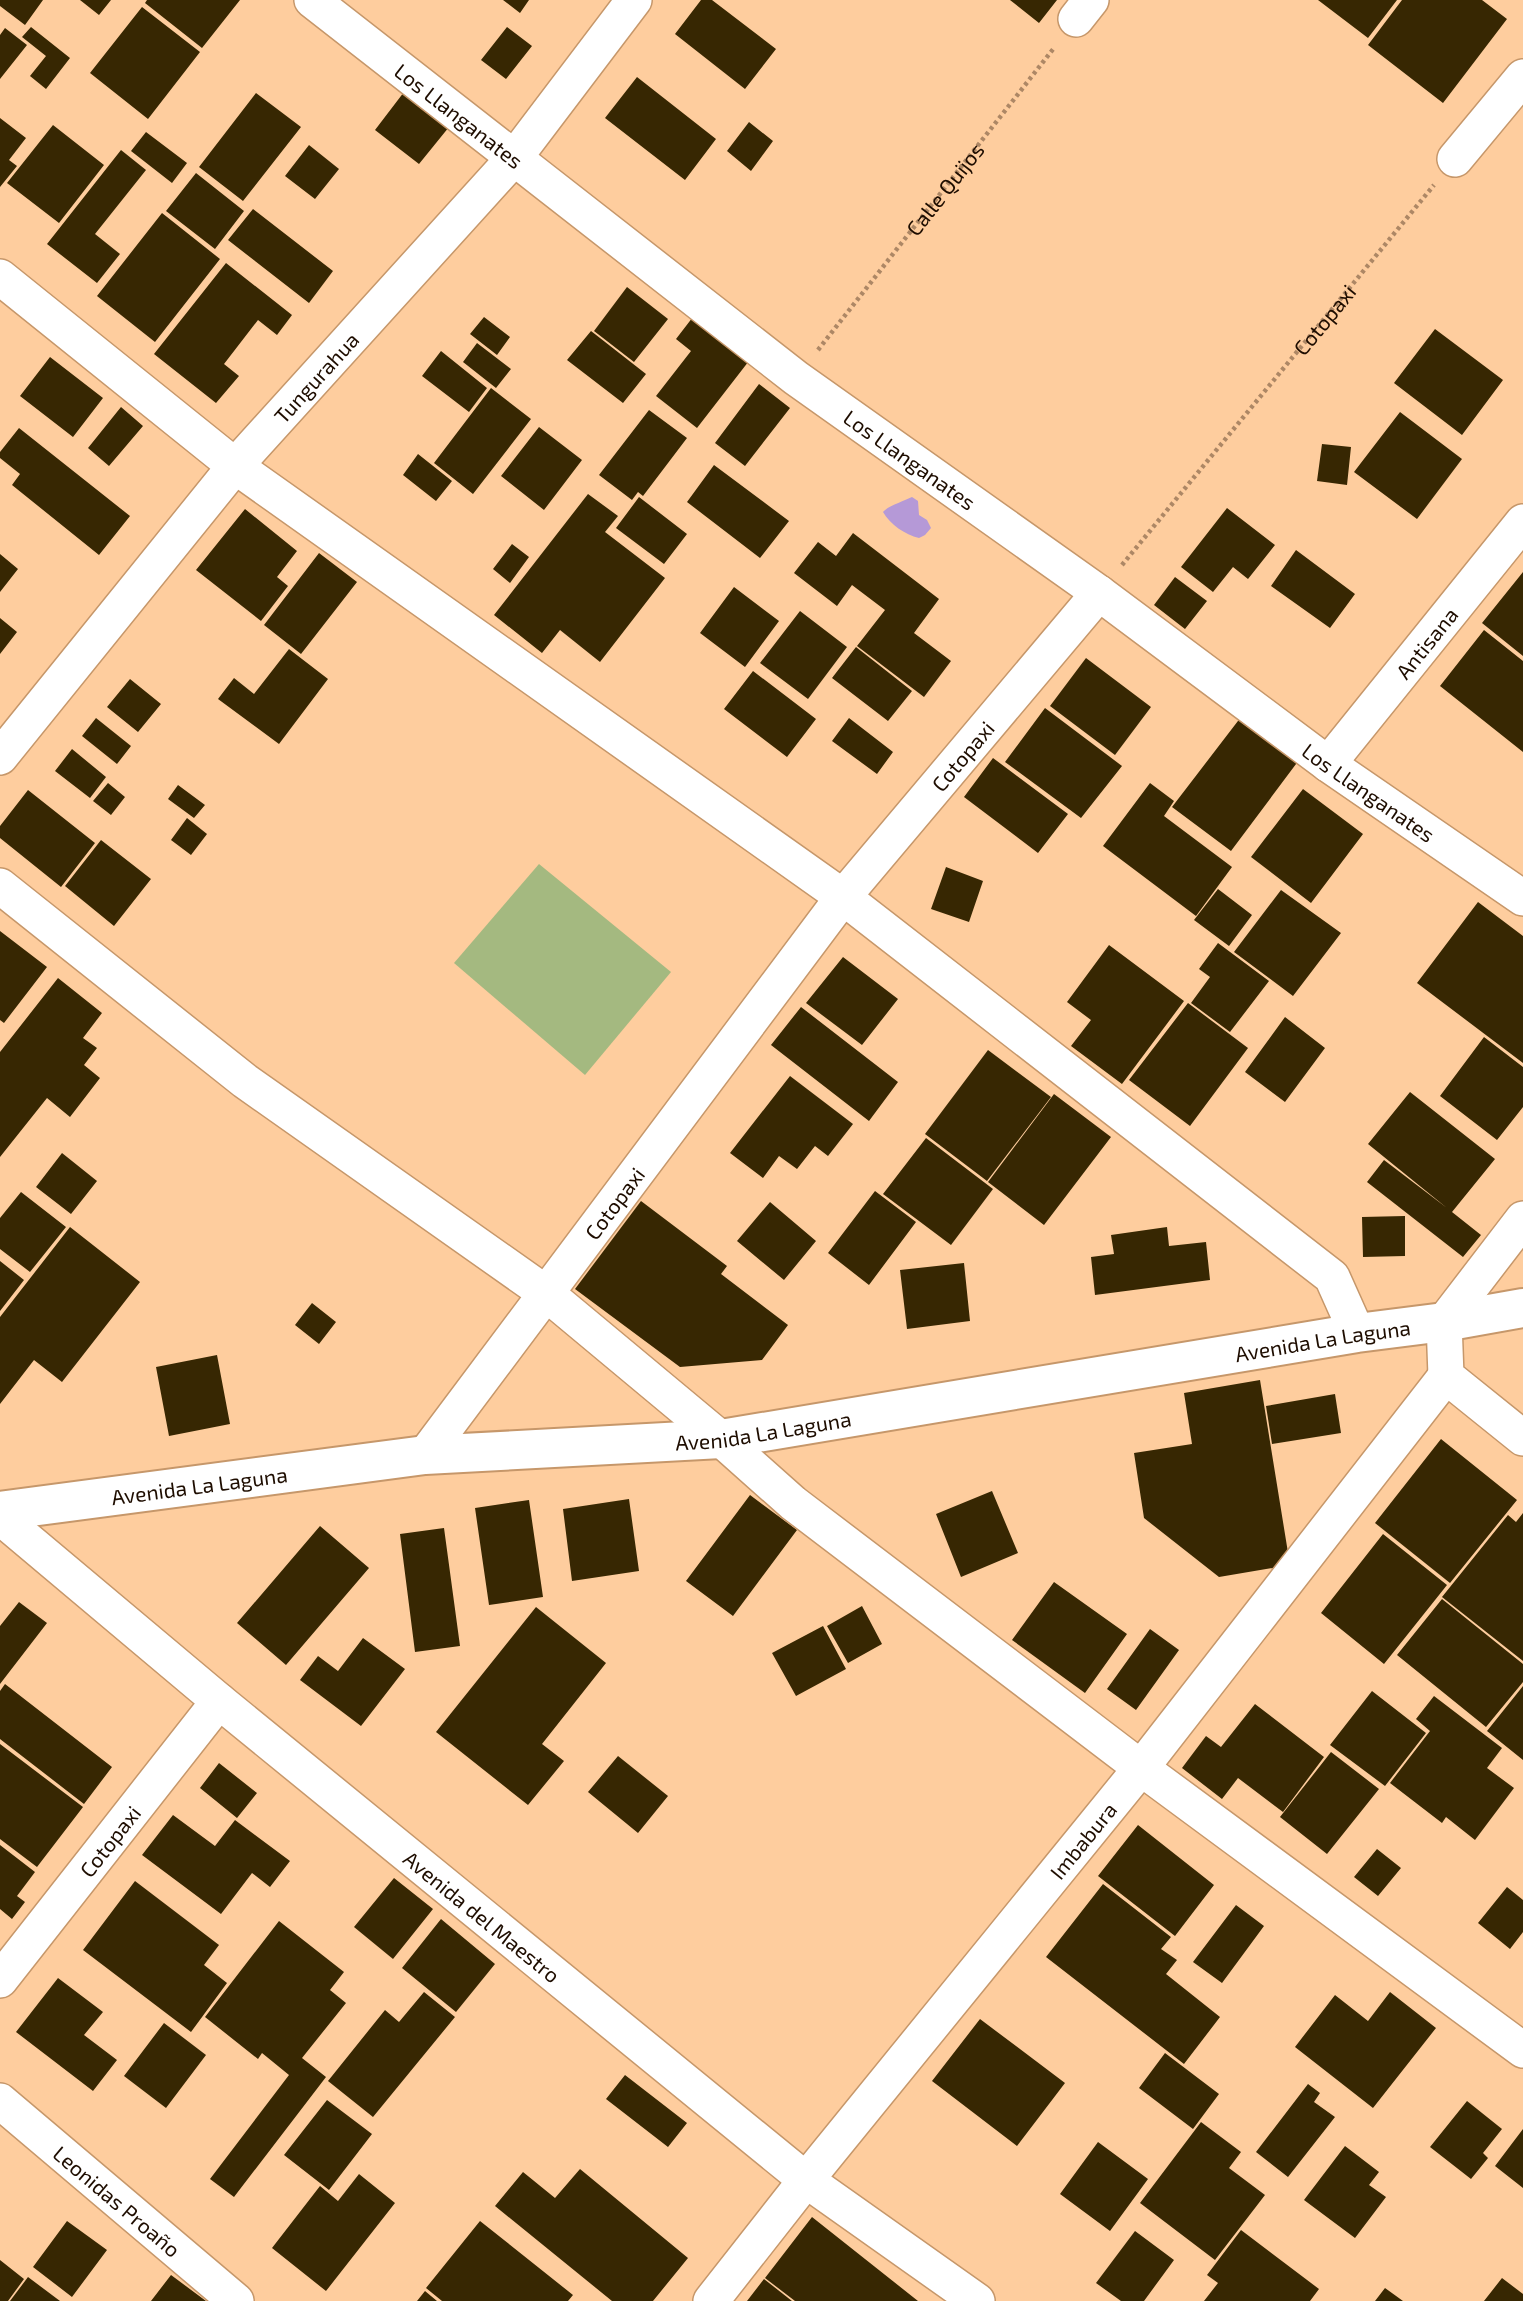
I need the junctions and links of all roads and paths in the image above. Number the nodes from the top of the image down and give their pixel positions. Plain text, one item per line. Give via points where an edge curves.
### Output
1 (312, 0) edge
2 (635, 0) edge
3 (1083, 10) edge
4 (1523, 77) edge
5 (515, 157) junction
6 (1455, 159) joint
7 (0, 277) edge
8 (796, 378) junction
9 (235, 466) junction
10 (1523, 522) edge
11 (1099, 593) junction
12 (0, 757) edge
13 (1328, 764) junction
14 (0, 886) edge
15 (843, 897) junction
16 (1523, 898) edge
17 (1523, 1219) edge
18 (547, 1294) junction
19 (1523, 1308) edge
20 (1444, 1322) junction
21 (1357, 1333) junction
22 (1446, 1376) junction
23 (721, 1438) junction
24 (1523, 1438) edge
25 (425, 1455) junction
26 (0, 1511) edge
27 (0, 1517) edge
28 (219, 1701) junction
29 (1141, 1768) junction
30 (0, 1980) edge
31 (1523, 2050) edge
32 (0, 2101) edge
33 (806, 2180) junction
34 (236, 2301) edge
35 (711, 2301) edge
36 (977, 2301) edge

1 - 5 street, Los Llanganates
2 - 5 street, Tungurahua
3 - 8 path, Calle Quijos
4 - 6 street
5 - 8 street, Los Llanganates
5 - 9 street, Tungurahua
6 - 11 path, Cotopaxi
7 - 9 street
8 - 11 street, Los Llanganates
9 - 12 street, Tungurahua
9 - 15 street
10 - 13 street, Antisana
11 - 13 street, Los Llanganates
11 - 15 street, Cotopaxi
13 - 16 street, Los Llanganates
14 - 18 street via 245,1082
15 - 18 street, Cotopaxi
15 - 21 street via 1332,1277
17 - 20 street
18 - 23 street
18 - 25 street, Cotopaxi
19 - 20 street, Avenida La Laguna
20 - 21 street, Avenida La Laguna
20 - 22 street
21 - 23 street, Avenida La Laguna
22 - 24 street
22 - 29 street, Imbabura
23 - 25 street, Avenida La Laguna
23 - 29 street via 793,1503
25 - 26 street, Avenida La Laguna
27 - 28 street, Avenida del Maestro
28 - 30 street, Cotopaxi
28 - 33 street, Avenida del Maestro
29 - 31 street
29 - 33 street, Imbabura
32 - 34 street, Leonidas Proaño
33 - 35 street, Imbabura
33 - 36 street, Avenida del Maestro

